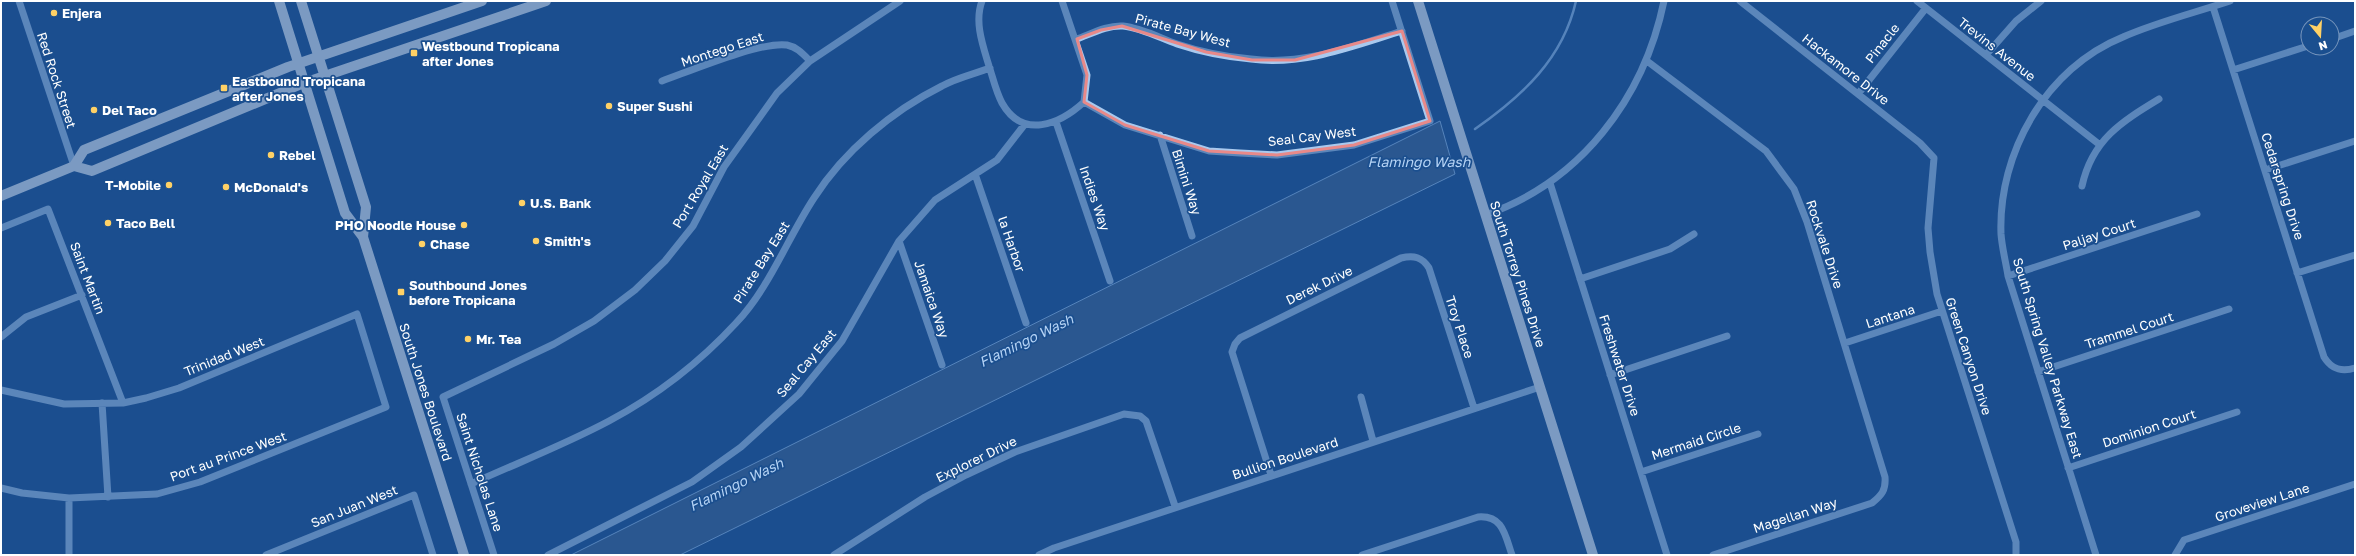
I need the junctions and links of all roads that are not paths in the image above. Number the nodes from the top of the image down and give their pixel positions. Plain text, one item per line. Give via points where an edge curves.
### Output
1 (19, 1) edge
2 (279, 1) edge
3 (301, 1) edge
4 (482, 1) edge
5 (546, 1) edge
6 (900, 1) edge
7 (982, 1) edge
8 (1062, 1) edge
9 (1392, 1) edge
10 (1418, 1) edge
11 (1664, 1) edge
12 (1740, 1) edge
13 (1917, 1) edge
14 (2041, 1) edge
15 (2230, 1) edge
16 (2213, 7) junction
17 (1926, 8) junction
18 (1402, 31) junction
19 (2355, 31) edge
20 (2340, 36) edge
21 (1077, 40) junction
22 (2300, 49) edge
23 (1986, 55) junction
24 (318, 56) junction
25 (810, 60) junction
26 (1647, 61) junction
27 (298, 64) junction
28 (990, 68) junction
29 (2233, 70) junction
30 (324, 76) junction
31 (662, 81) dead end
32 (304, 83) junction
33 (1858, 94) junction
34 (2159, 99) dead end
35 (2043, 100) junction
36 (1084, 102) junction
37 (1056, 122) junction
38 (1025, 124) junction
39 (1160, 135) junction
40 (2355, 141) edge
41 (2100, 145) junction
42 (1934, 158) joint
43 (74, 166) junction
44 (2265, 170) junction
45 (975, 174) junction
46 (1550, 183) junction
47 (2082, 186) dead end
48 (1, 196) edge
49 (2197, 214) dead end
50 (1485, 215) junction
51 (1, 228) edge
52 (1694, 234) dead end
53 (1192, 236) dead end
54 (363, 237) junction
55 (899, 241) junction
56 (2355, 255) edge
57 (1418, 257) joint
58 (2298, 273) junction
59 (2008, 276) junction
60 (1580, 279) junction
61 (1110, 281) dead end
62 (82, 295) junction
63 (2228, 310) dead end
64 (1942, 311) junction
65 (1026, 322) dead end
66 (1727, 336) dead end
67 (1, 337) edge
68 (1845, 343) junction
69 (942, 365) dead end
70 (2355, 368) edge
71 (2038, 372) junction
72 (1610, 375) junction
73 (1540, 387) junction
74 (1, 390) edge
75 (443, 397) joint
76 (1361, 397) dead end
77 (102, 403) junction
78 (123, 403) junction
79 (386, 407) joint
80 (1474, 408) junction
81 (2237, 412) dead end
82 (1758, 434) dead end
83 (1373, 442) junction
84 (2068, 468) junction
85 (1641, 472) junction
86 (1272, 475) junction
87 (471, 484) junction
88 (2355, 484) edge
89 (1, 488) edge
90 (1883, 495) joint
91 (108, 497) junction
92 (68, 498) junction
93 (1175, 506) junction
94 (69, 555) edge
95 (266, 555) edge
96 (433, 555) edge
97 (464, 555) edge
98 (494, 555) edge
99 (548, 555) edge
100 (834, 555) edge
101 (1039, 555) edge
102 (1362, 555) edge
103 (1512, 555) edge
104 (1593, 555) edge
105 (1667, 555) edge
106 (1713, 555) edge
107 (2016, 555) edge
108 (2096, 555) edge
109 (2175, 555) edge

1 - 43 street, Red Rock Street
2 - 27 main road, South Jones Boulevard
3 - 24 main road, South Jones Boulevard
4 - 24 main road
5 - 30 main road
6 - 25 street, Port Royal East
7 - 28 street via 979,9 980,37
8 - 21 street
9 - 18 street
10 - 50 main road, South Torrey Pines Drive
11 - 26 street via 1659,26
12 - 33 street, Hackamore Drive
13 - 17 street, Trevins Avenue
14 - 23 street via 2016,21
15 - 16 street, South Spring Valley Parkway East
16 - 29 street, Cedarspring Drive
16 - 35 street, South Spring Valley Parkway East via 2122,37 2100,49 2067,74
17 - 23 street, Trevins Avenue
17 - 33 street, Pinacle
18 - 21 street, Pirate Bay West via 1329,53 1295,60 1252,60 1206,52 1122,26 1101,30
18 - 39 street, Seal Cay West via 1430,121 1354,145 1276,155 1209,151
19 - 20 street
21 - 36 street via 1087,75
22 - 29 street
23 - 35 street, Trevins Avenue
24 - 27 main road
24 - 30 main road, South Jones Boulevard
25 - 31 street, Montego East via 800,50 788,46 767,45
25 - 75 street, Port Royal East via 777,93 751,126 724,167 693,226 665,261 635,290 594,321 554,344
26 - 46 street via 1626,103 1613,121 1586,153
26 - 68 street, Rockvale Drive via 1752,139 1782,170 1800,204
27 - 32 main road, South Jones Boulevard
27 - 43 main road via 84,150
28 - 38 street via 1002,103 1011,115
28 - 87 street, Pirate Bay East via 943,85 906,107 841,162 814,197 763,287 737,322 701,357 663,388 608,421
29 - 44 street, Cedarspring Drive
30 - 32 main road
30 - 54 main road, South Jones Boulevard via 366,206
32 - 43 main road via 92,171
32 - 54 main road, South Jones Boulevard via 345,213
33 - 42 street, Hackamore Drive via 1920,143
34 - 41 street via 2126,119 2111,131
35 - 41 street, Trevins Avenue
35 - 59 street, South Spring Valley Parkway East via 2021,136 2007,175 2001,215 2001,236
36 - 37 street via 1071,114
36 - 39 street, Seal Cay West via 1125,125
37 - 38 street via 1042,125
37 - 61 street, Indies Way
38 - 45 street, Seal Cay East via 997,160
39 - 53 street, Bimini Way
40 - 44 street
41 - 47 street via 2086,167
42 - 64 street, Green Canyon Drive via 1928,228 1930,252
43 - 48 main road
44 - 58 street, Cedarspring Drive
45 - 55 street, Seal Cay East via 935,200
45 - 65 street, la Harbor
46 - 50 street via 1507,208
46 - 60 street, Freshwater Drive
49 - 59 street, Paljay Court
50 - 73 main road, South Torrey Pines Drive
51 - 62 street, Saint Martin via 48,209
52 - 60 street via 1670,249
54 - 97 main road, South Jones Boulevard
55 - 69 street, Jamaica Way
55 - 99 street, Seal Cay East via 842,341 799,394 741,447 692,482
56 - 58 street
57 - 80 street, Troy Place via 1429,268
57 - 86 street, Derek Drive via 1401,258 1240,338 1235,344 1232,352
58 - 70 street, Cedarspring Drive via 2324,357 2329,365 2336,369
59 - 71 street, South Spring Valley Parkway East
60 - 72 street, Freshwater Drive
62 - 67 street via 26,317
62 - 78 street, Saint Martin
63 - 71 street, Trammel Court
64 - 68 street, Lantana
64 - 107 street, Green Canyon Drive via 2016,542
66 - 72 street
68 - 90 street, Rockvale Drive via 1885,477
71 - 84 street, South Spring Valley Parkway East
72 - 85 street, Freshwater Drive
73 - 80 street, Bullion Boulevard
73 - 104 main road, South Torrey Pines Drive
74 - 77 street, Trinidad West via 64,404
75 - 87 street, Saint Nicholas Lane
76 - 83 street
77 - 78 street, Trinidad West
77 - 91 street
78 - 79 street, Trinidad West via 179,388 357,314
79 - 91 street, Port au Prince West via 200,482 157,494
80 - 83 street, Bullion Boulevard
81 - 84 street, Dominion Court
82 - 85 street, Mermaid Circle
83 - 86 street, Bullion Boulevard
84 - 108 street, South Spring Valley Parkway East
85 - 105 street, Freshwater Drive
86 - 93 street, Bullion Boulevard
87 - 98 street, Saint Nicholas Lane
88 - 109 street, Groveview Lane via 2184,540
89 - 92 street, Port au Prince West
90 - 106 street, Magellan Way via 1872,503
91 - 92 street, Port au Prince West
92 - 94 street
93 - 100 street, Explorer Drive via 1146,421 1140,416 1124,414 1015,452 966,475 925,497
93 - 101 street, Bullion Boulevard
95 - 96 street, San Juan West via 414,494
102 - 103 street via 1486,516 1496,520 1503,527

